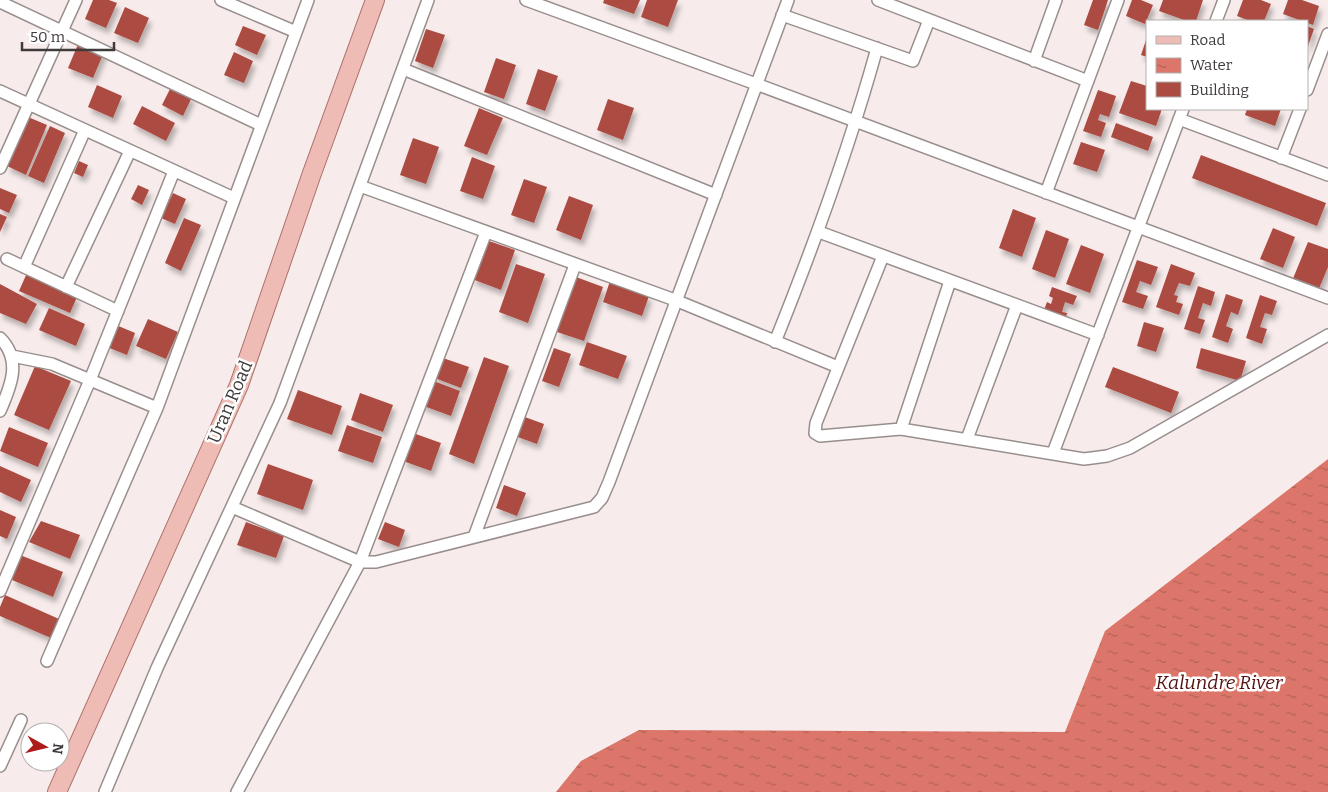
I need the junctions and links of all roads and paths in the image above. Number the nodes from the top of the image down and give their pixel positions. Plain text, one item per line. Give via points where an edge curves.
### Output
1 (76, 0) edge
2 (221, 0) edge
3 (308, 0) edge
4 (375, 0) edge
5 (428, 0) edge
6 (526, 0) edge
7 (788, 0) edge
8 (878, 0) edge
9 (1056, 0) edge
10 (1118, 0) edge
11 (1224, 0) edge
12 (0, 2) edge
13 (906, 5) edge
14 (782, 15) junction
15 (929, 20) junction
16 (1216, 20) edge
17 (63, 30) junction
18 (296, 32) junction
19 (1328, 34) edge
20 (877, 48) junction
21 (1034, 61) junction
22 (403, 69) junction
23 (1088, 81) junction
24 (756, 84) junction
25 (1308, 87) edge
26 (0, 90) edge
27 (29, 104) junction
28 (1300, 110) edge
29 (1181, 114) edge
30 (857, 122) junction
31 (261, 125) junction
32 (85, 130) junction
33 (130, 150) junction
34 (1281, 158) junction
35 (0, 168) edge
36 (174, 171) junction
37 (1328, 175) edge
38 (360, 186) junction
39 (1046, 193) junction
40 (716, 195) junction
41 (234, 198) junction
42 (1139, 228) junction
43 (486, 232) junction
44 (819, 232) junction
45 (883, 256) junction
46 (7, 259) dead end
47 (575, 265) junction
48 (24, 267) junction
49 (950, 281) junction
50 (66, 287) junction
51 (1328, 298) edge
52 (675, 300) junction
53 (1017, 305) junction
54 (118, 312) junction
55 (1098, 335) junction
56 (1328, 335) edge
57 (0, 338) edge
58 (775, 342) junction
59 (12, 356) junction
60 (838, 367) junction
61 (90, 380) junction
62 (157, 408) junction
63 (0, 411) edge
64 (901, 429) junction
65 (967, 439) junction
66 (1053, 453) junction
67 (232, 507) junction
68 (474, 538) junction
69 (360, 562) junction
70 (0, 591) edge
71 (47, 661) dead end
72 (21, 720) dead end
73 (0, 766) edge
74 (57, 792) edge
75 (105, 792) edge
76 (237, 792) edge

1 - 17 street
2 - 18 street
3 - 18 street
4 - 74 main road, Uran Road via 310,176 239,386
5 - 22 street
6 - 24 street
7 - 14 street
8 - 13 street
9 - 21 street
10 - 23 street
11 - 16 street
12 - 17 street
13 - 15 street
14 - 20 street
14 - 24 street
15 - 20 street via 913,61
15 - 21 street
17 - 27 street
17 - 31 street
18 - 31 street
19 - 25 street
20 - 30 street
21 - 23 street
22 - 38 street
22 - 40 street
23 - 39 street
24 - 30 street
24 - 40 street
26 - 27 street
27 - 32 street
27 - 35 street
28 - 34 street
29 - 34 street
29 - 42 street
30 - 39 street
30 - 44 street
31 - 41 street
32 - 33 street
32 - 48 street
33 - 36 street
33 - 50 street
34 - 37 street
36 - 41 street
36 - 54 street
38 - 43 street
38 - 67 street via 280,402
39 - 42 street
40 - 52 street
41 - 62 street
42 - 51 street
42 - 55 street
43 - 47 street
43 - 69 street
44 - 45 street
44 - 58 street
45 - 49 street
45 - 60 street
46 - 48 street
47 - 52 street
47 - 68 street
48 - 50 street
49 - 53 street
49 - 64 street
50 - 54 street
52 - 58 street
52 - 68 street via 609,482 594,507
53 - 55 street
53 - 65 street
54 - 61 street
55 - 66 street
56 - 66 street via 1130,448 1084,459
57 - 59 street
58 - 60 street
59 - 61 street via 40,360
59 - 63 street via 11,384
60 - 64 street via 814,428 817,435 827,437
61 - 62 street
61 - 70 street
62 - 71 street
64 - 65 street
65 - 66 street
67 - 69 street
67 - 75 street via 157,668
68 - 69 street via 376,562
69 - 76 street
72 - 73 street

